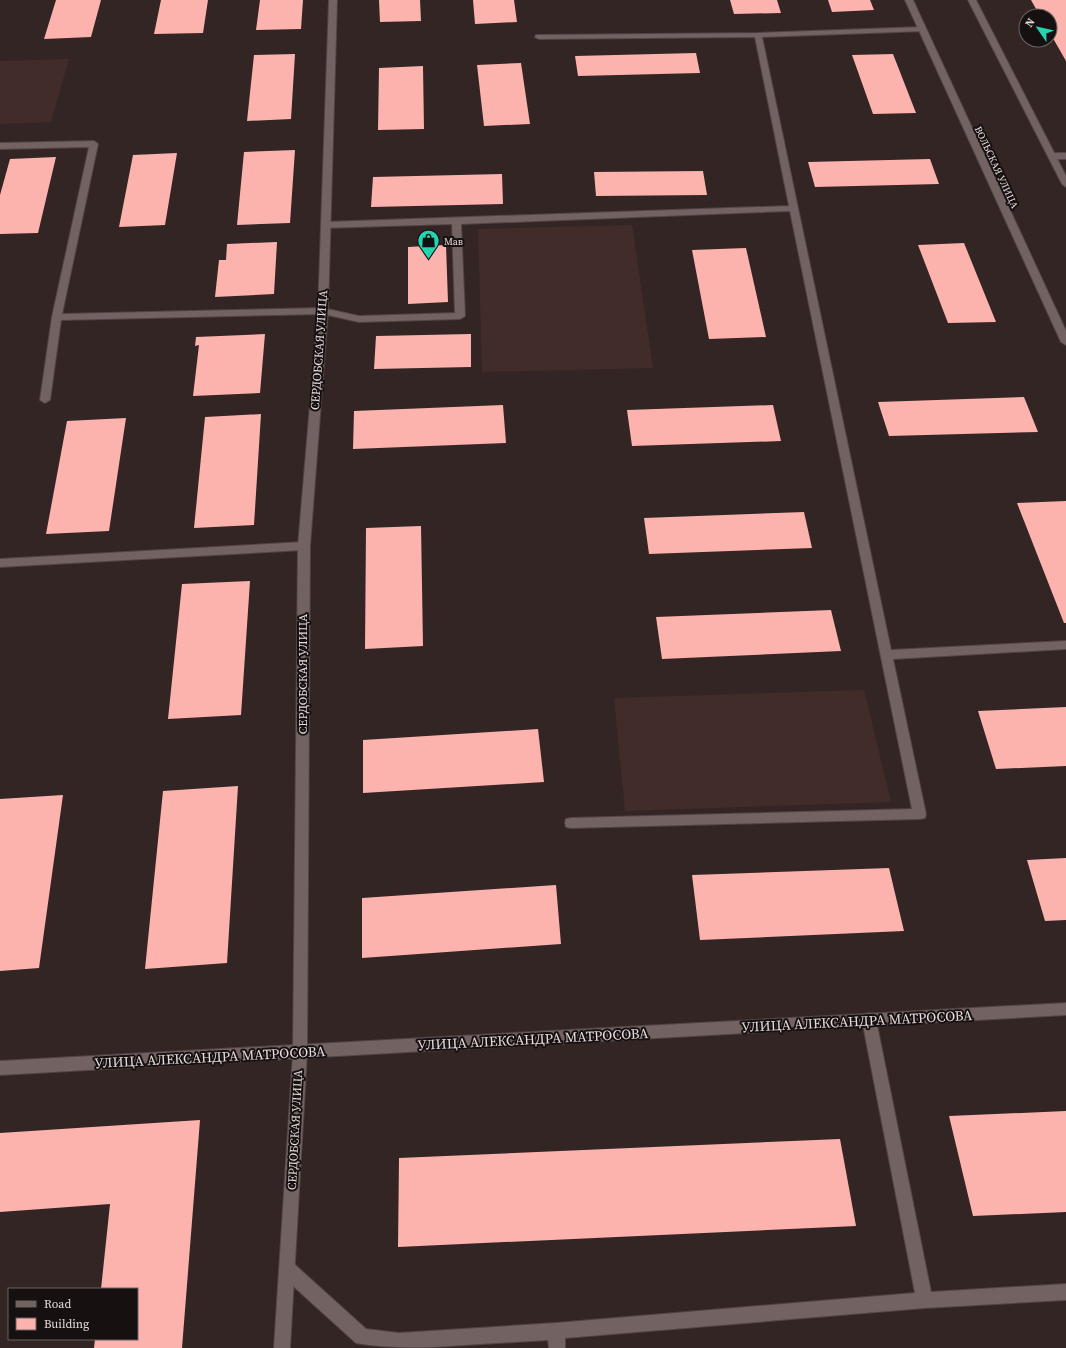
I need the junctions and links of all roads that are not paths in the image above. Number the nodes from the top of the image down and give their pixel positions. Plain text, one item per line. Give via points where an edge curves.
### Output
1 (333, 0) edge
2 (909, 0) edge
3 (972, 0) edge
4 (922, 29) junction
5 (758, 35) junction
6 (538, 37) dead end
7 (0, 146) edge
8 (1052, 156) junction
9 (1066, 156) edge
10 (1066, 184) edge
11 (794, 208) junction
12 (456, 221) junction
13 (325, 225) junction
14 (323, 311) junction
15 (57, 317) junction
16 (1066, 342) edge
17 (45, 400) dead end
18 (304, 546) junction
19 (0, 563) edge
20 (1066, 645) edge
21 (886, 655) junction
22 (571, 823) dead end
23 (1066, 1009) edge
24 (869, 1020) junction
25 (300, 1053) junction
26 (0, 1068) edge
27 (287, 1269) junction
28 (1066, 1292) edge
29 (925, 1300) junction
30 (556, 1331) junction
31 (282, 1348) edge
32 (557, 1348) edge

1 - 13 street, СЕРДОБСКАЯ УЛИЦА
2 - 4 street, ВОЛЬСКАЯ УЛИЦА
3 - 8 street
4 - 5 street
4 - 16 street, ВОЛЬСКАЯ УЛИЦА
5 - 6 street
5 - 11 street
7 - 15 street via 94,144
8 - 9 street
8 - 10 street
11 - 12 street
11 - 21 street
12 - 13 street
12 - 14 street via 460,316 358,319
13 - 14 street, СЕРДОБСКАЯ УЛИЦА
14 - 15 street
14 - 18 street, СЕРДОБСКАЯ УЛИЦА
15 - 17 street
18 - 19 street
18 - 25 street, СЕРДОБСКАЯ УЛИЦА
20 - 21 street
21 - 22 street via 920,814
23 - 24 street, УЛИЦА АЛЕКСАНДРА МАТРОСОВА
24 - 25 street, УЛИЦА АЛЕКСАНДРА МАТРОСОВА
24 - 29 street
25 - 26 street, УЛИЦА АЛЕКСАНДРА МАТРОСОВА
25 - 27 street, СЕРДОБСКАЯ УЛИЦА
27 - 30 street via 362,1337 399,1341
27 - 31 street, СЕРДОБСКАЯ УЛИЦА
28 - 29 street
29 - 30 street
30 - 32 street

